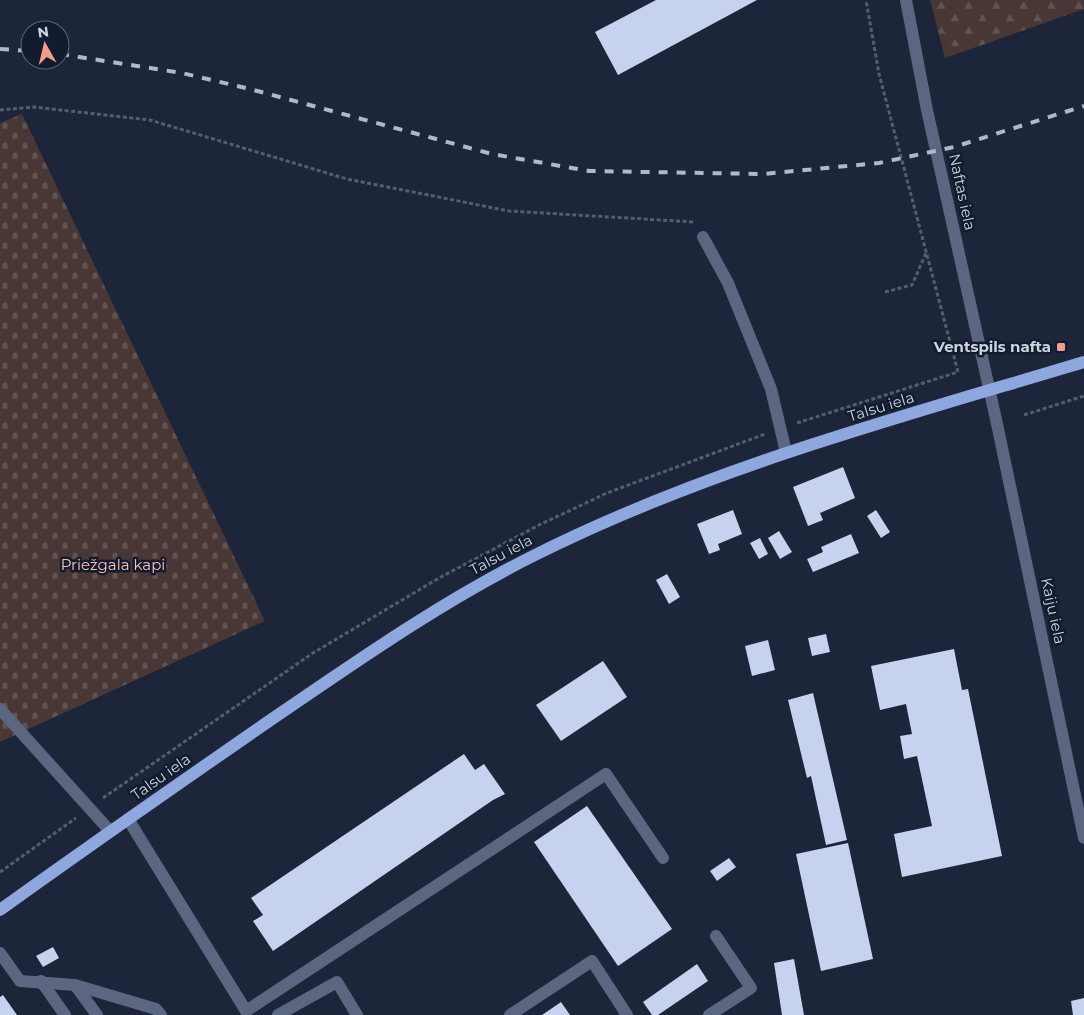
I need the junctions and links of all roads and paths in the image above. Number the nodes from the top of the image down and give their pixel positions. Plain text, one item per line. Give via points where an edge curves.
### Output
1 (866, 0) edge
2 (906, 0) edge
3 (0, 110) edge
4 (703, 237) joint
5 (926, 253) junction
6 (885, 292) dead end
7 (1084, 362) edge
8 (958, 372) dead end
9 (989, 391) junction
10 (1084, 396) edge
11 (1024, 415) dead end
12 (786, 452) junction
13 (0, 709) edge
14 (128, 819) junction
15 (110, 831) junction
16 (1084, 838) edge
17 (664, 858) dead end
18 (0, 910) edge
19 (716, 936) dead end
20 (0, 953) edge
21 (41, 981) junction
22 (75, 985) junction
23 (65, 1015) edge
24 (96, 1015) edge
25 (161, 1015) edge
26 (278, 1015) edge
27 (357, 1015) edge
28 (510, 1015) edge
29 (627, 1015) edge
30 (709, 1015) edge

1 - 5 path via 879,74
2 - 9 street, Naftas iela
3 - 4 path via 34,107 150,120 348,179 509,211 695,222
4 - 12 street via 728,283 771,390
5 - 6 path via 912,285
5 - 8 path
7 - 9 main road, Talsu iela
9 - 12 main road, Talsu iela
9 - 16 street, Kaiju iela
10 - 11 path
12 - 14 main road, Talsu iela via 668,496 533,556 410,624
13 - 15 street
14 - 15 main road, Talsu iela
14 - 17 street via 246,1011 606,774
15 - 18 main road, Talsu iela
19 - 30 street via 750,988
20 - 21 street via 20,981
21 - 22 street
21 - 23 street
22 - 24 street
22 - 25 street via 156,1008
26 - 27 street via 337,982
28 - 29 street via 592,961

